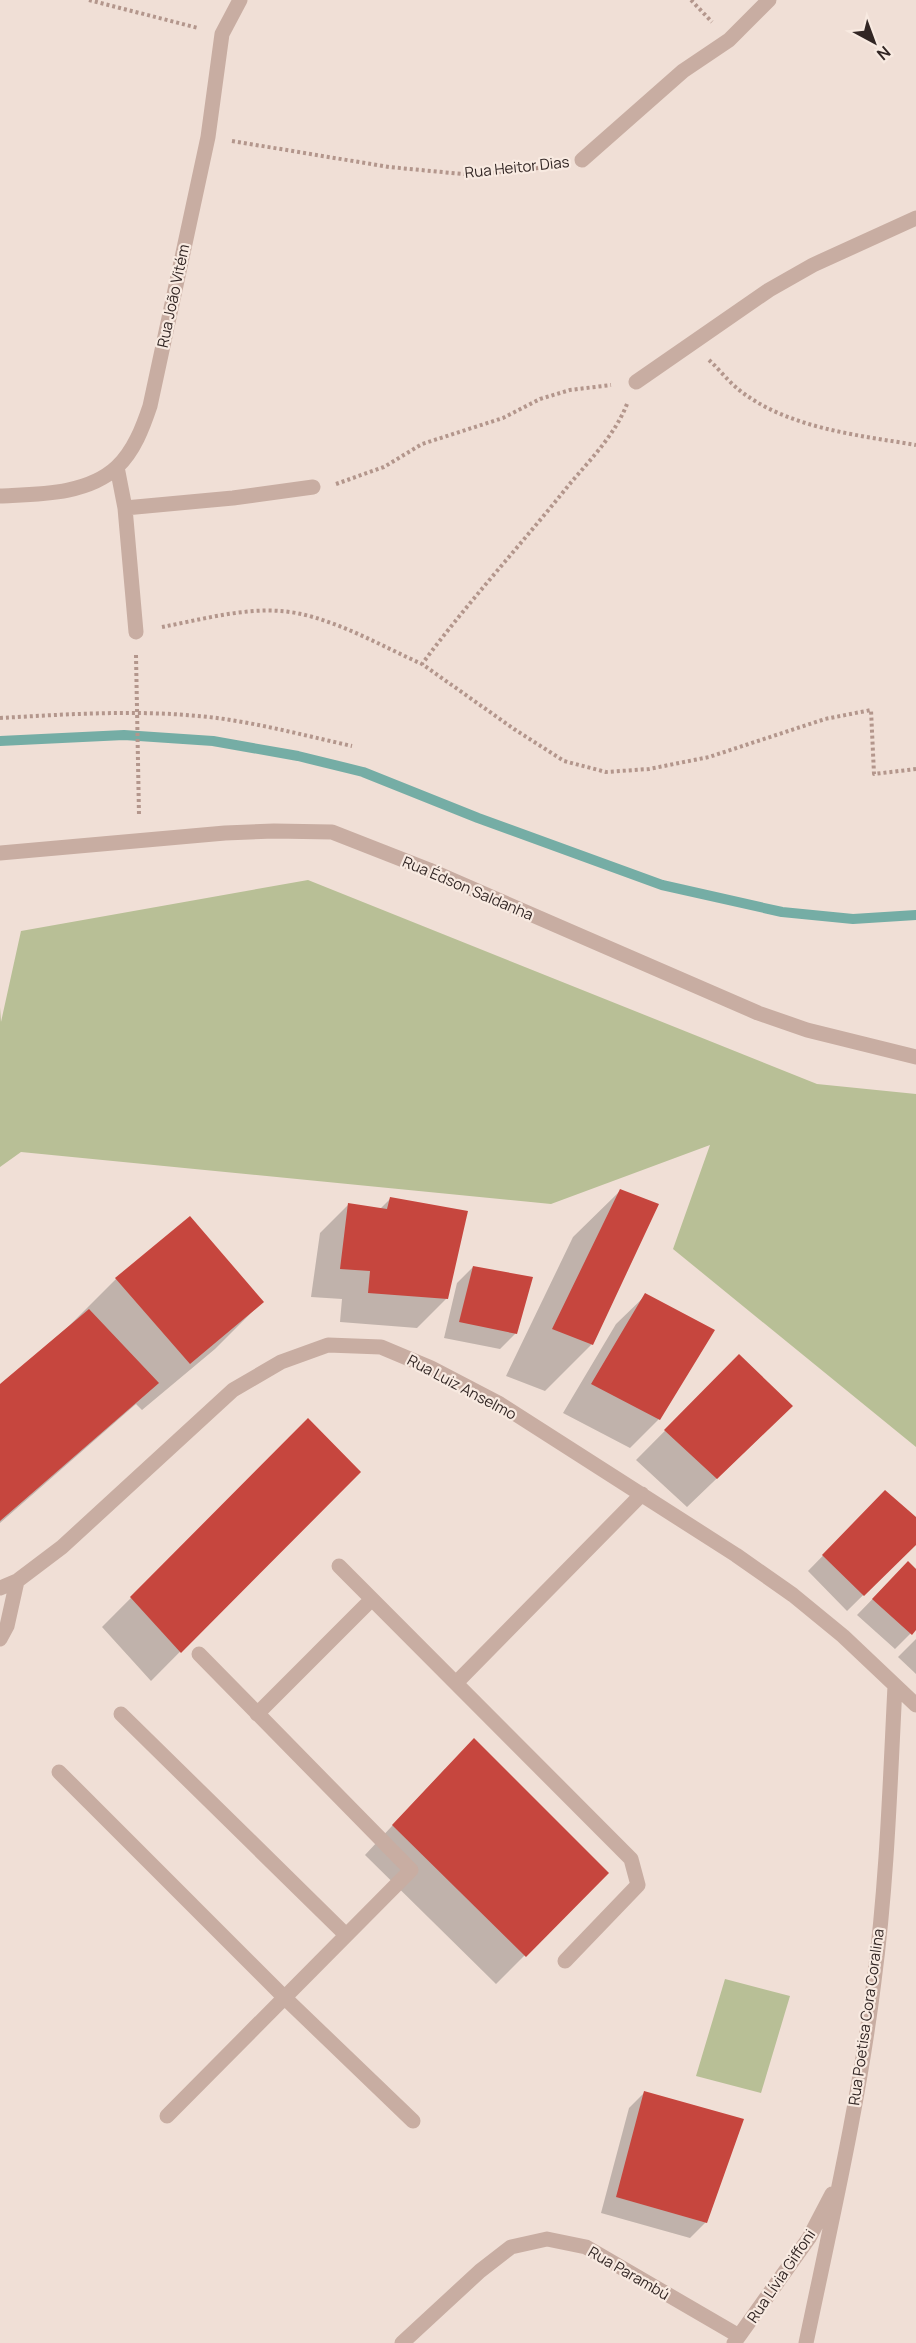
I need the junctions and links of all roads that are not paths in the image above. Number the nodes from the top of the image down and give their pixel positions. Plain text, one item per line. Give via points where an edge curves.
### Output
1 (240, 0) edge
2 (769, 0) edge
3 (582, 160) road end
4 (916, 218) edge
5 (636, 382) road end
6 (117, 466) junction
7 (313, 488) road end
8 (0, 496) edge
9 (124, 508) junction
10 (136, 632) road end
11 (0, 853) edge
12 (916, 1057) edge
13 (642, 1494) junction
14 (339, 1566) dead end
15 (17, 1581) junction
16 (0, 1588) edge
17 (372, 1599) junction
18 (0, 1639) edge
19 (199, 1654) dead end
20 (456, 1683) junction
21 (896, 1686) junction
22 (916, 1705) edge
23 (121, 1714) dead end
24 (257, 1714) junction
25 (59, 1772) dead end
26 (346, 1935) junction
27 (565, 1961) dead end
28 (285, 1998) junction
29 (166, 2116) dead end
30 (413, 2121) dead end
31 (841, 2175) junction
32 (737, 2340) edge
33 (402, 2343) edge
34 (806, 2343) edge

1 - 6 street, Rua João Vitém via 222,34 207,137 150,406 138,437
2 - 3 street, Rua Heitor Dias via 729,40 675,78
4 - 5 street via 813,265 769,290
6 - 8 street, Rua João Vitém via 80,486 43,494
6 - 9 street
7 - 9 street
9 - 10 street
11 - 12 street, Rua Édson Saldanha via 274,831 332,832 758,1013 807,1030
13 - 15 street, Rua Luiz Anselmo via 500,1404 431,1368 381,1347 328,1345 281,1362 233,1390 62,1547
13 - 20 street
13 - 21 street, Rua Luiz Anselmo via 793,1596
14 - 17 street
15 - 16 street, Rua Luiz Anselmo
15 - 18 street via 7,1626
17 - 20 street
17 - 24 street
19 - 24 street
20 - 27 street via 631,1859 638,1885
21 - 22 street, Rua Luiz Anselmo
21 - 31 street, Rua Poetisa Cora Coralina via 874,1981
23 - 26 street
24 - 26 street via 411,1870
25 - 28 street
26 - 28 street
28 - 29 street
28 - 30 street
31 - 32 street, Rua Lívia Giffoni via 809,2238
31 - 34 street, Rua Poetisa Cora Coralina
32 - 33 street, Rua Parambú via 586,2247 547,2239 511,2247

